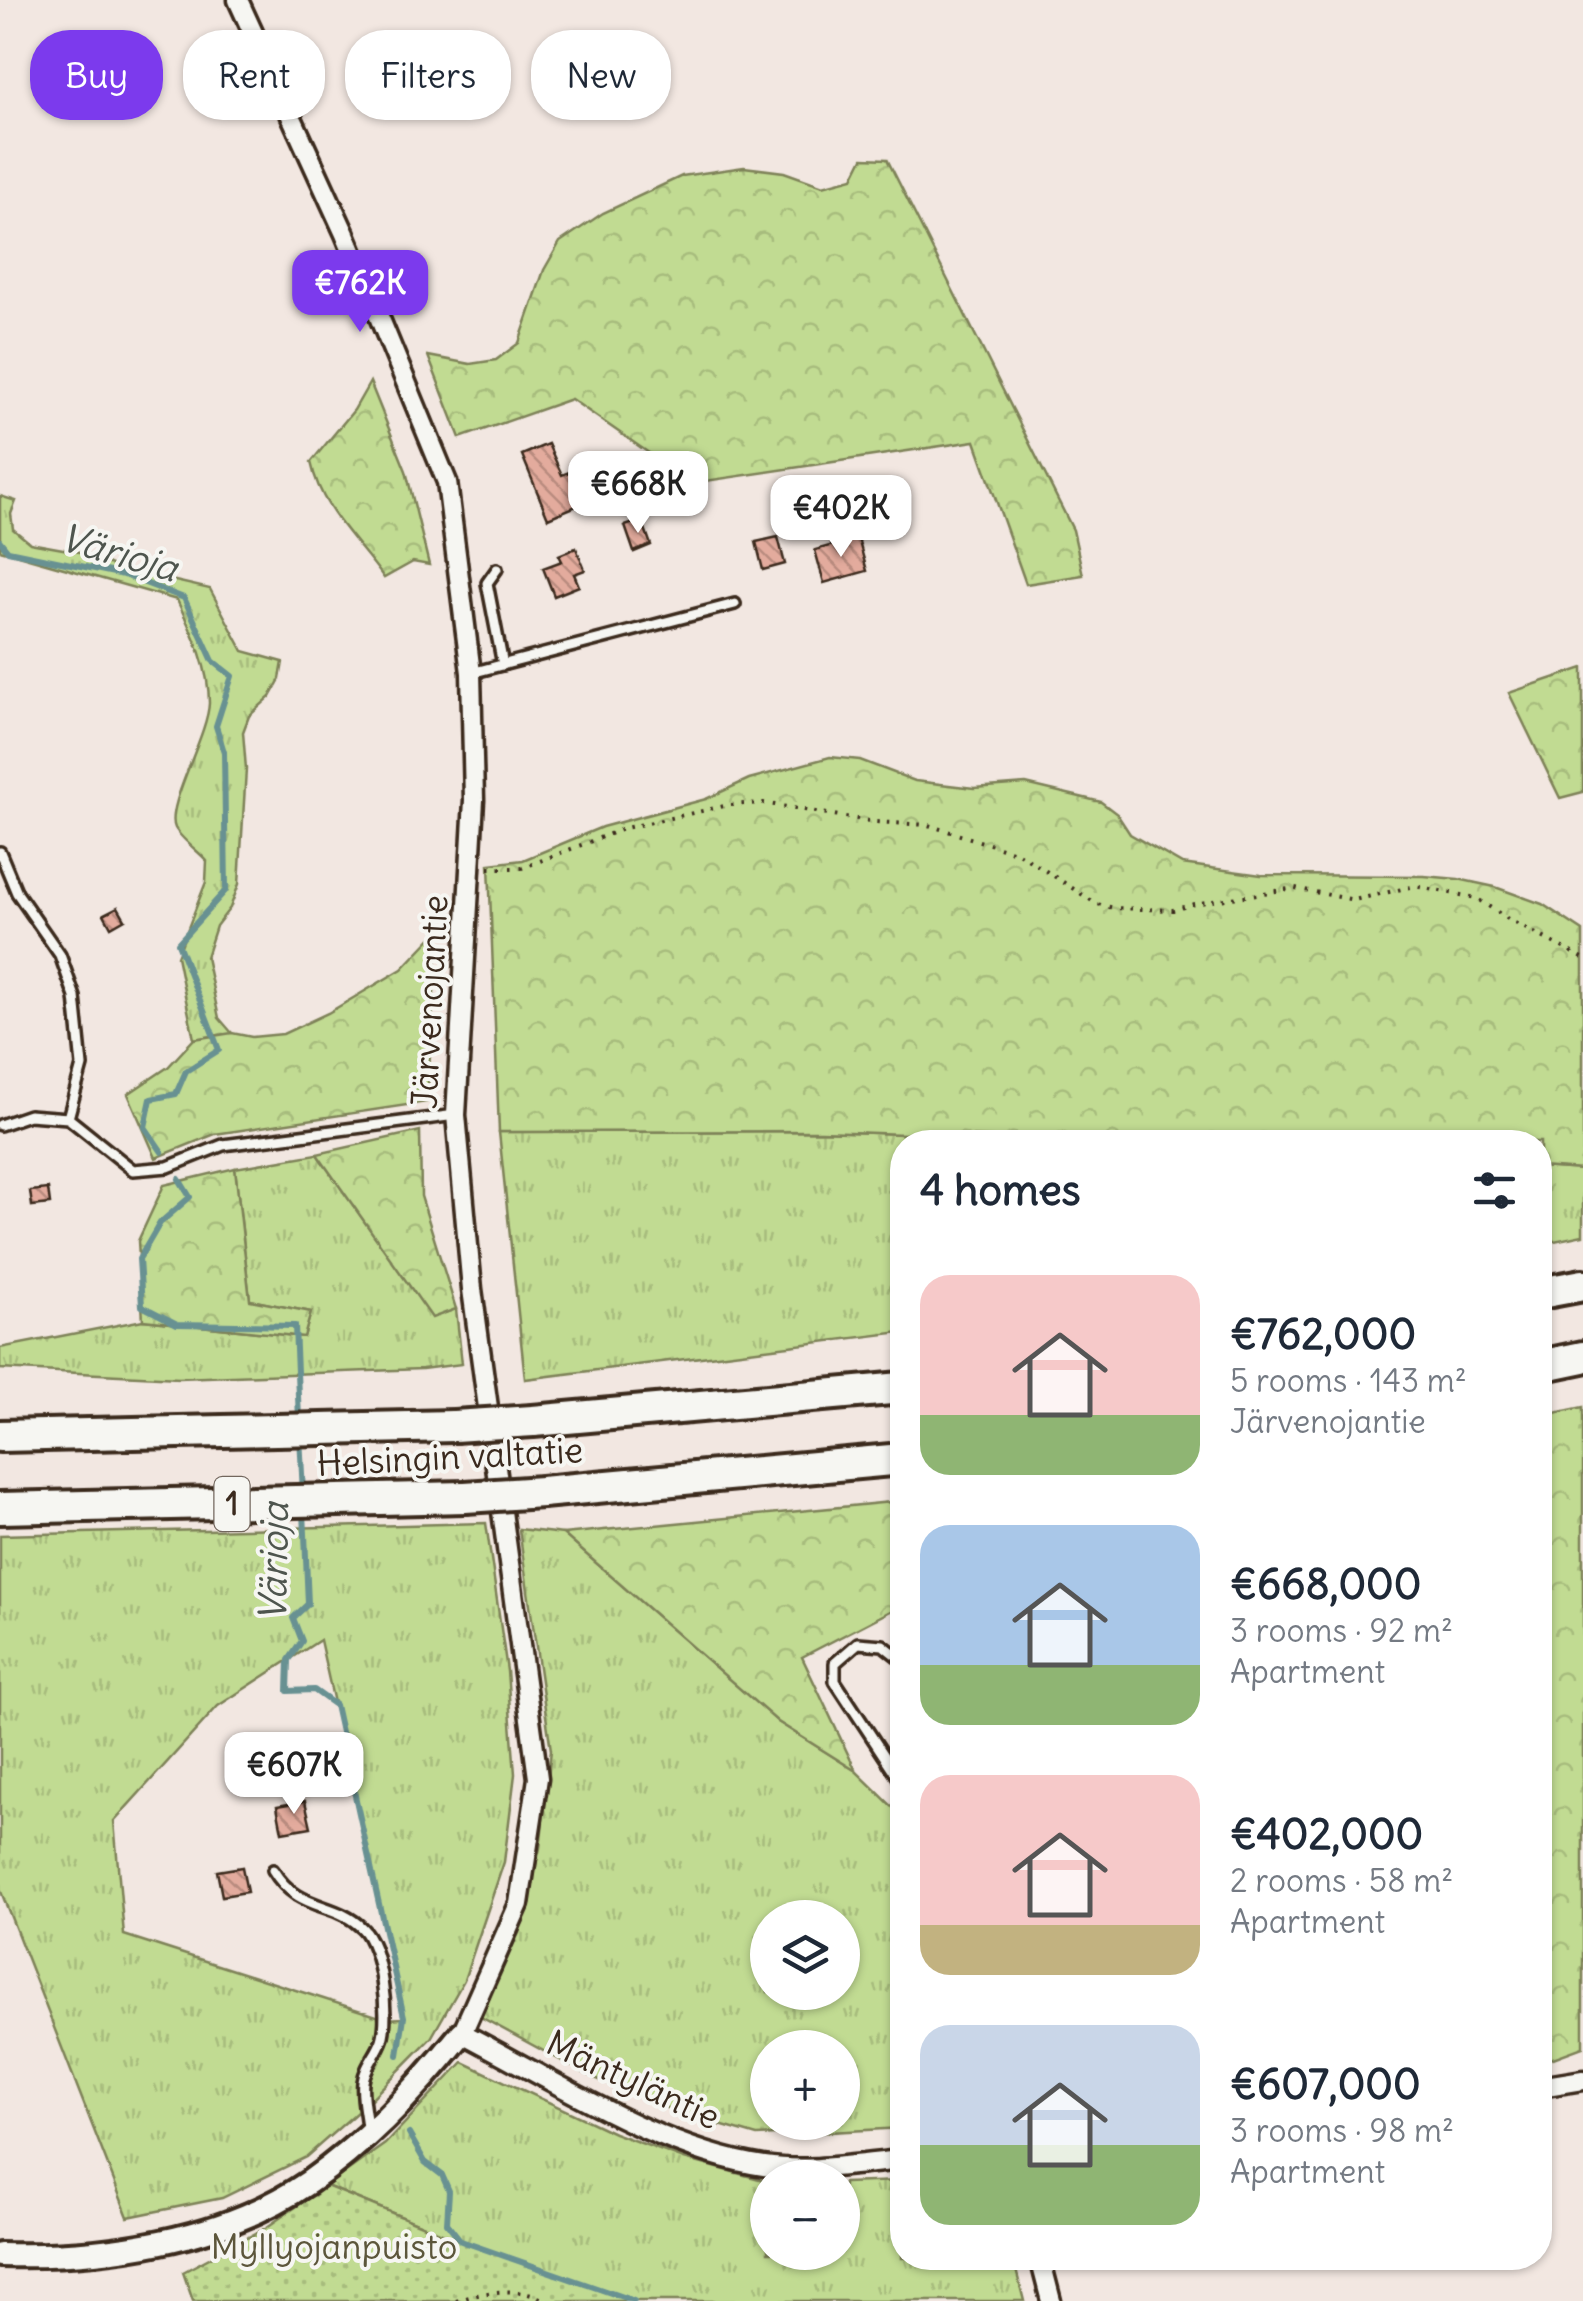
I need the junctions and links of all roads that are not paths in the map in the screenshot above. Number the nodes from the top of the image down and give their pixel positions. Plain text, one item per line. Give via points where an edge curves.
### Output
1 (238, 0) edge
2 (497, 568) dead end
3 (736, 604) dead end
4 (502, 665) junction
5 (472, 673) junction
6 (0, 852) edge
7 (456, 1115) junction
8 (68, 1118) junction
9 (0, 1125) edge
10 (1583, 1285) edge
11 (1552, 1291) edge
12 (1583, 1358) edge
13 (1552, 1364) edge
14 (890, 1389) edge
15 (0, 1436) edge
16 (890, 1459) edge
17 (0, 1508) edge
18 (890, 1651) edge
19 (890, 1765) edge
20 (272, 1870) dead end
21 (462, 2033) junction
22 (1583, 2080) edge
23 (1552, 2085) edge
24 (368, 2136) junction
25 (890, 2161) edge
26 (0, 2255) edge
27 (1043, 2270) edge
28 (1051, 2301) edge

1 - 5 street, Järvenojantie via 447,482
2 - 4 lane via 487,583
3 - 4 lane
4 - 5 lane
5 - 7 street, Järvenojantie via 474,800
6 - 8 lane via 17,893 60,955 75,997 82,1066
7 - 8 lane via 223,1146 168,1167 133,1170
7 - 21 street, Järvenojantie via 472,1289 538,1778 518,1904
8 - 9 lane via 29,1115
10 - 11 highway
12 - 13 highway
14 - 15 highway, Helsingin valtatie / 1, bridge via 533,1422
16 - 17 highway, Helsingin valtatie / 1, bridge via 465,1497
18 - 19 lane via 858,1643 835,1664 835,1682
20 - 24 lane via 293,1894 363,1928 371,1942 386,2019 362,2086
21 - 24 street
21 - 25 street, Mäntyläntie via 701,2152 767,2167
22 - 23 street
24 - 26 street via 306,2184 181,2238 110,2252
27 - 28 street

